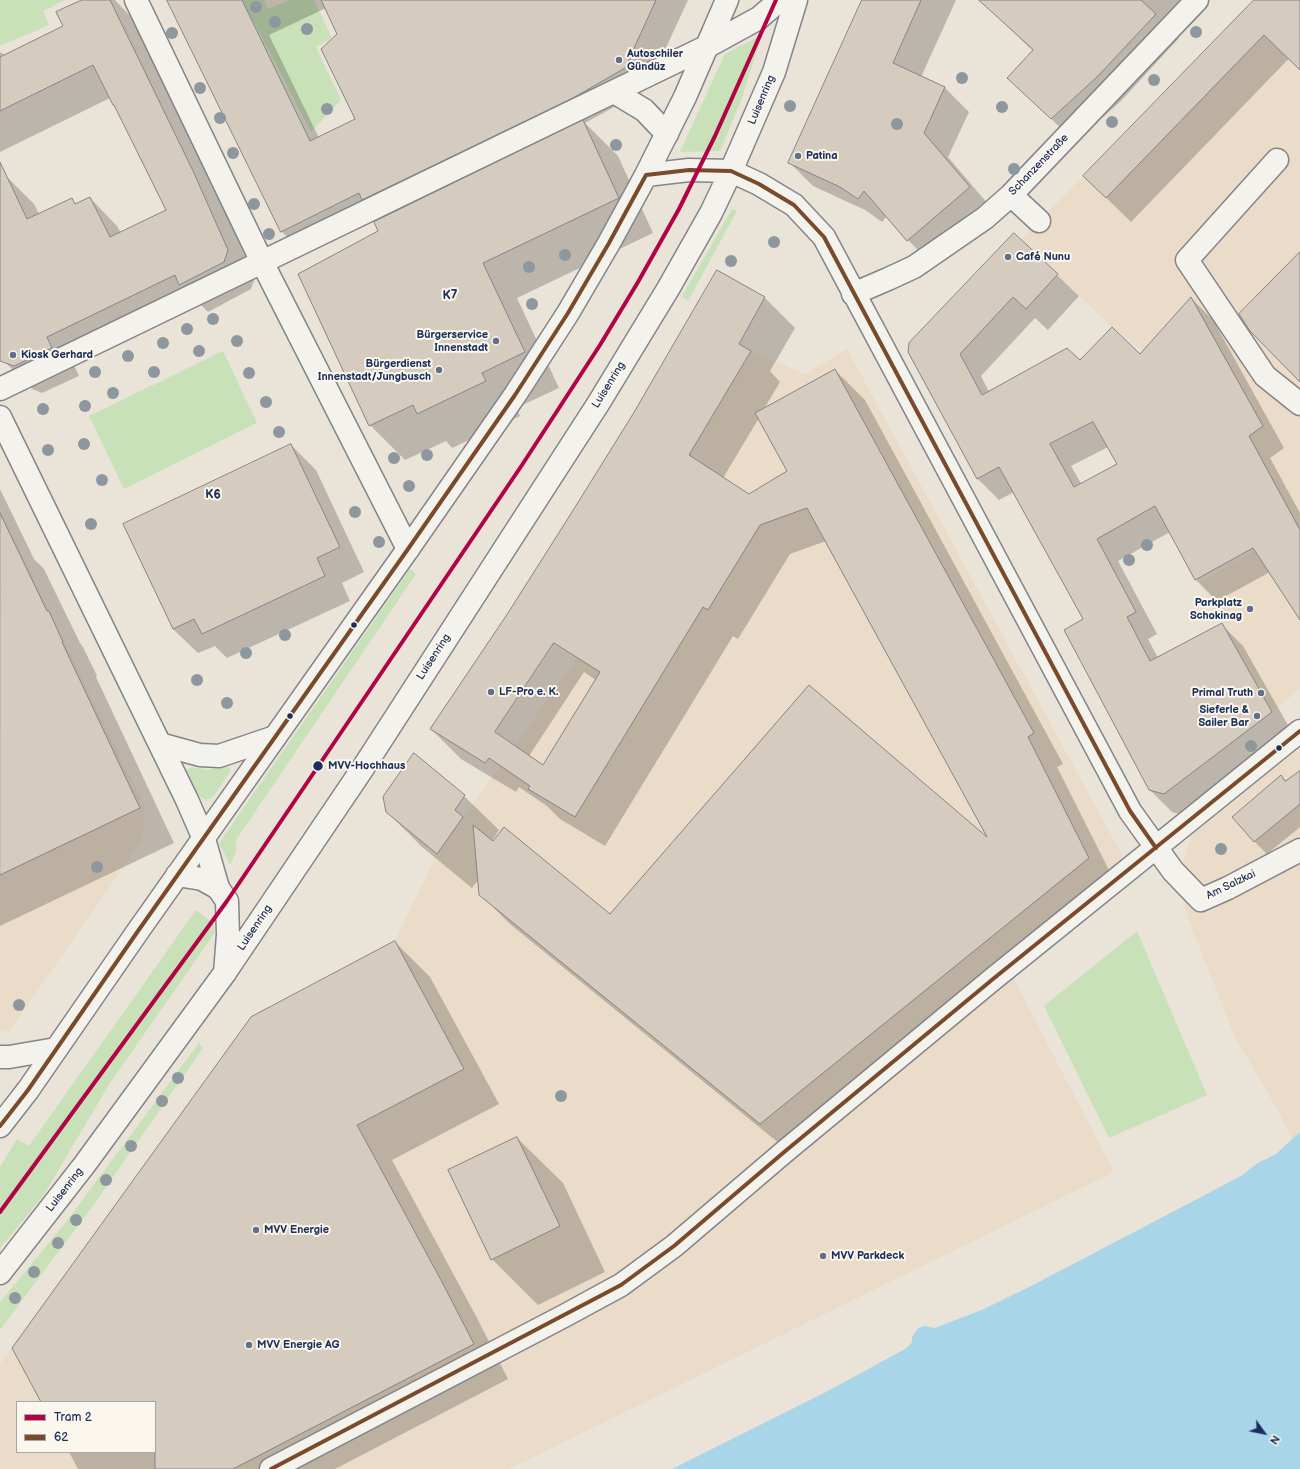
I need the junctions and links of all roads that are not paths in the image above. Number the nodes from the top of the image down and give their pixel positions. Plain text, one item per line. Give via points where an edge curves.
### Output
1 (136, 0) edge
2 (727, 0) edge
3 (780, 0) edge
4 (796, 0) edge
5 (1197, 0) edge
6 (708, 46) junction
7 (614, 92) junction
8 (667, 134) junction
9 (1277, 160) dead end
10 (731, 172) junction
11 (646, 176) junction
12 (1011, 195) junction
13 (1039, 221) dead end
14 (262, 262) junction
15 (853, 294) junction
16 (0, 389) edge
17 (1300, 404) edge
18 (0, 417) edge
19 (408, 549) junction
20 (1300, 731) edge
21 (275, 737) junction
22 (160, 744) junction
23 (204, 839) junction
24 (1156, 848) junction
25 (1300, 850) edge
26 (177, 876) junction
27 (218, 888) junction
28 (224, 974) junction
29 (56, 1049) junction
30 (0, 1057) edge
31 (0, 1126) edge
32 (0, 1273) edge
33 (270, 1469) edge

1 - 14 street
2 - 6 street
3 - 6 street via 759,18
4 - 10 street, Luisenring via 774,72
5 - 12 street, Schanzenstraße
6 - 7 street
6 - 8 street
7 - 8 street via 644,110
7 - 14 street
8 - 11 street
9 - 17 street via 1187,260 1265,376
10 - 11 street via 689,170
10 - 15 street via 760,184 794,205 824,237
10 - 28 street, Luisenring via 668,290 598,404 363,768
11 - 19 street via 568,313
12 - 13 street
12 - 15 street, Schanzenstraße via 985,218 914,267
14 - 16 street
14 - 19 street
15 - 24 street via 1126,804
18 - 22 street
19 - 21 street
20 - 24 street
21 - 22 street via 219,756
21 - 23 street
22 - 23 street
23 - 26 street
23 - 27 street
24 - 25 street, Am Salzkai via 1173,871 1202,900
24 - 33 street via 994,979 674,1246 621,1285
26 - 27 street via 202,878
26 - 29 street
27 - 28 street via 227,901 228,935
28 - 32 street, Luisenring via 85,1164
29 - 30 street
29 - 31 street

